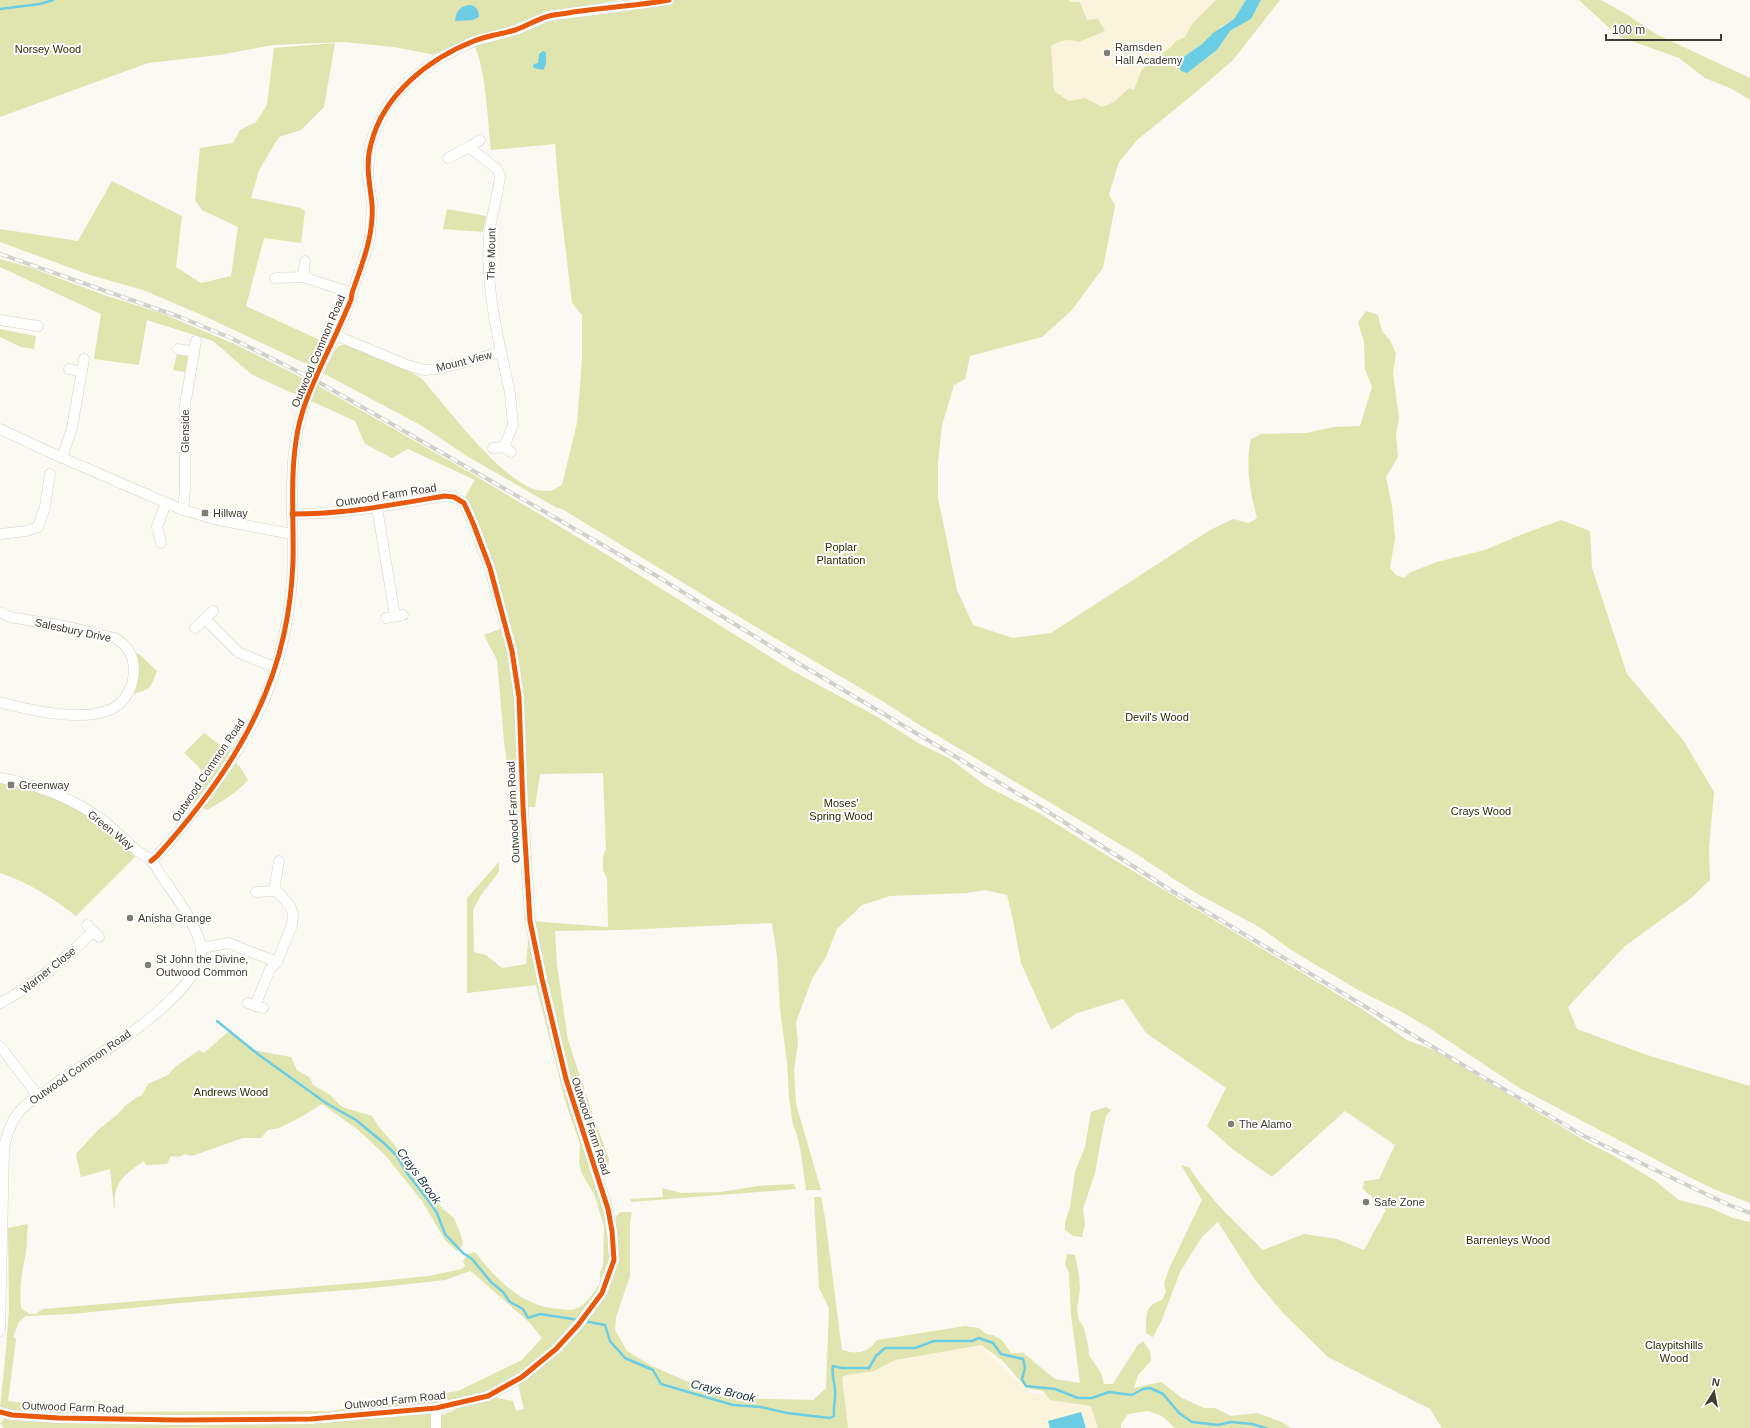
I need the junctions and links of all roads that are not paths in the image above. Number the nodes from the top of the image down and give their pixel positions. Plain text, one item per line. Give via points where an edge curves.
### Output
1 (669, 0) edge
2 (480, 140) dead end
3 (469, 147) junction
4 (448, 158) dead end
5 (305, 261) dead end
6 (303, 277) junction
7 (274, 278) dead end
8 (352, 292) junction
9 (0, 320) edge
10 (38, 326) dead end
11 (335, 335) junction
12 (196, 341) dead end
13 (178, 349) dead end
14 (194, 352) junction
15 (501, 352) junction
16 (84, 359) dead end
17 (69, 369) dead end
18 (82, 372) junction
19 (0, 429) edge
20 (494, 448) dead end
21 (62, 458) junction
22 (50, 474) dead end
23 (166, 503) junction
24 (377, 508) junction
25 (183, 510) junction
26 (292, 514) junction
27 (0, 534) edge
28 (292, 538) junction
29 (161, 543) dead end
30 (213, 611) dead end
31 (0, 612) edge
32 (394, 617) dead end
33 (205, 619) junction
34 (195, 628) dead end
35 (275, 667) junction
36 (0, 702) edge
37 (0, 778) edge
38 (152, 861) junction
39 (279, 861) dead end
40 (274, 891) junction
41 (256, 892) dead end
42 (93, 931) dead end
43 (201, 948) junction
44 (277, 962) junction
45 (0, 1003) edge
46 (255, 1006) dead end
47 (0, 1046) edge
48 (38, 1096) junction
49 (0, 1331) edge
50 (436, 1408) junction
51 (0, 1412) edge
52 (436, 1428) edge

1 - 8 street, Outwood Common Road via 548,16 516,30 474,41 437,59 416,75 396,94 375,131 368,161 372,204 370,236 368,249
2 - 3 street
3 - 4 street
3 - 15 street, The Mount via 497,169 500,176 489,235 488,256 492,309
5 - 6 street
6 - 7 street
6 - 8 street
8 - 11 street, Outwood Common Road via 351,300
9 - 10 street
11 - 15 street, Mount View via 424,370 439,369
11 - 26 street, Outwood Common Road, bridge via 312,384 301,416 296,440
12 - 14 street, Glenside
13 - 14 street
14 - 25 street, Glenside via 185,404
15 - 20 street, Mount View via 510,393 513,425 508,450
16 - 18 street
17 - 18 street
18 - 21 street via 71,432
19 - 21 street
21 - 23 street
22 - 27 street via 46,507 38,527
23 - 25 street
23 - 29 street via 157,527
24 - 26 street, Outwood Farm Road via 333,514
24 - 32 street
24 - 50 street, Outwood Farm Road via 444,496 454,497 464,503 490,568 507,630 519,697 530,921 566,1079 608,1210 614,1260 602,1293 556,1349 522,1377 488,1396
25 - 28 street
26 - 28 street, Outwood Common Road
28 - 35 street, Outwood Common Road via 290,598
30 - 33 street
31 - 36 street, Salesbury Drive via 10,617 115,638 130,652 134,675 126,696 111,710 102,713 55,713 24,709
33 - 34 street
33 - 35 street via 239,653
35 - 38 street, Outwood Common Road via 262,704 231,759 190,818
37 - 38 street, Green Way via 37,787 80,806 105,822 138,852
38 - 43 street via 180,903
39 - 40 street
40 - 41 street
40 - 44 street via 284,897 293,914 292,925
42 - 45 street, Warner Close via 50,970
43 - 44 street via 228,943
43 - 48 street, Outwood Common Road via 197,970 187,984 163,1006 111,1047
44 - 46 street via 270,969
47 - 48 street
48 - 49 street, Outwood Common Road via 26,1104 13,1120 4,1148
50 - 51 street, Outwood Farm Road via 311,1419 241,1420 59,1418
50 - 52 street

